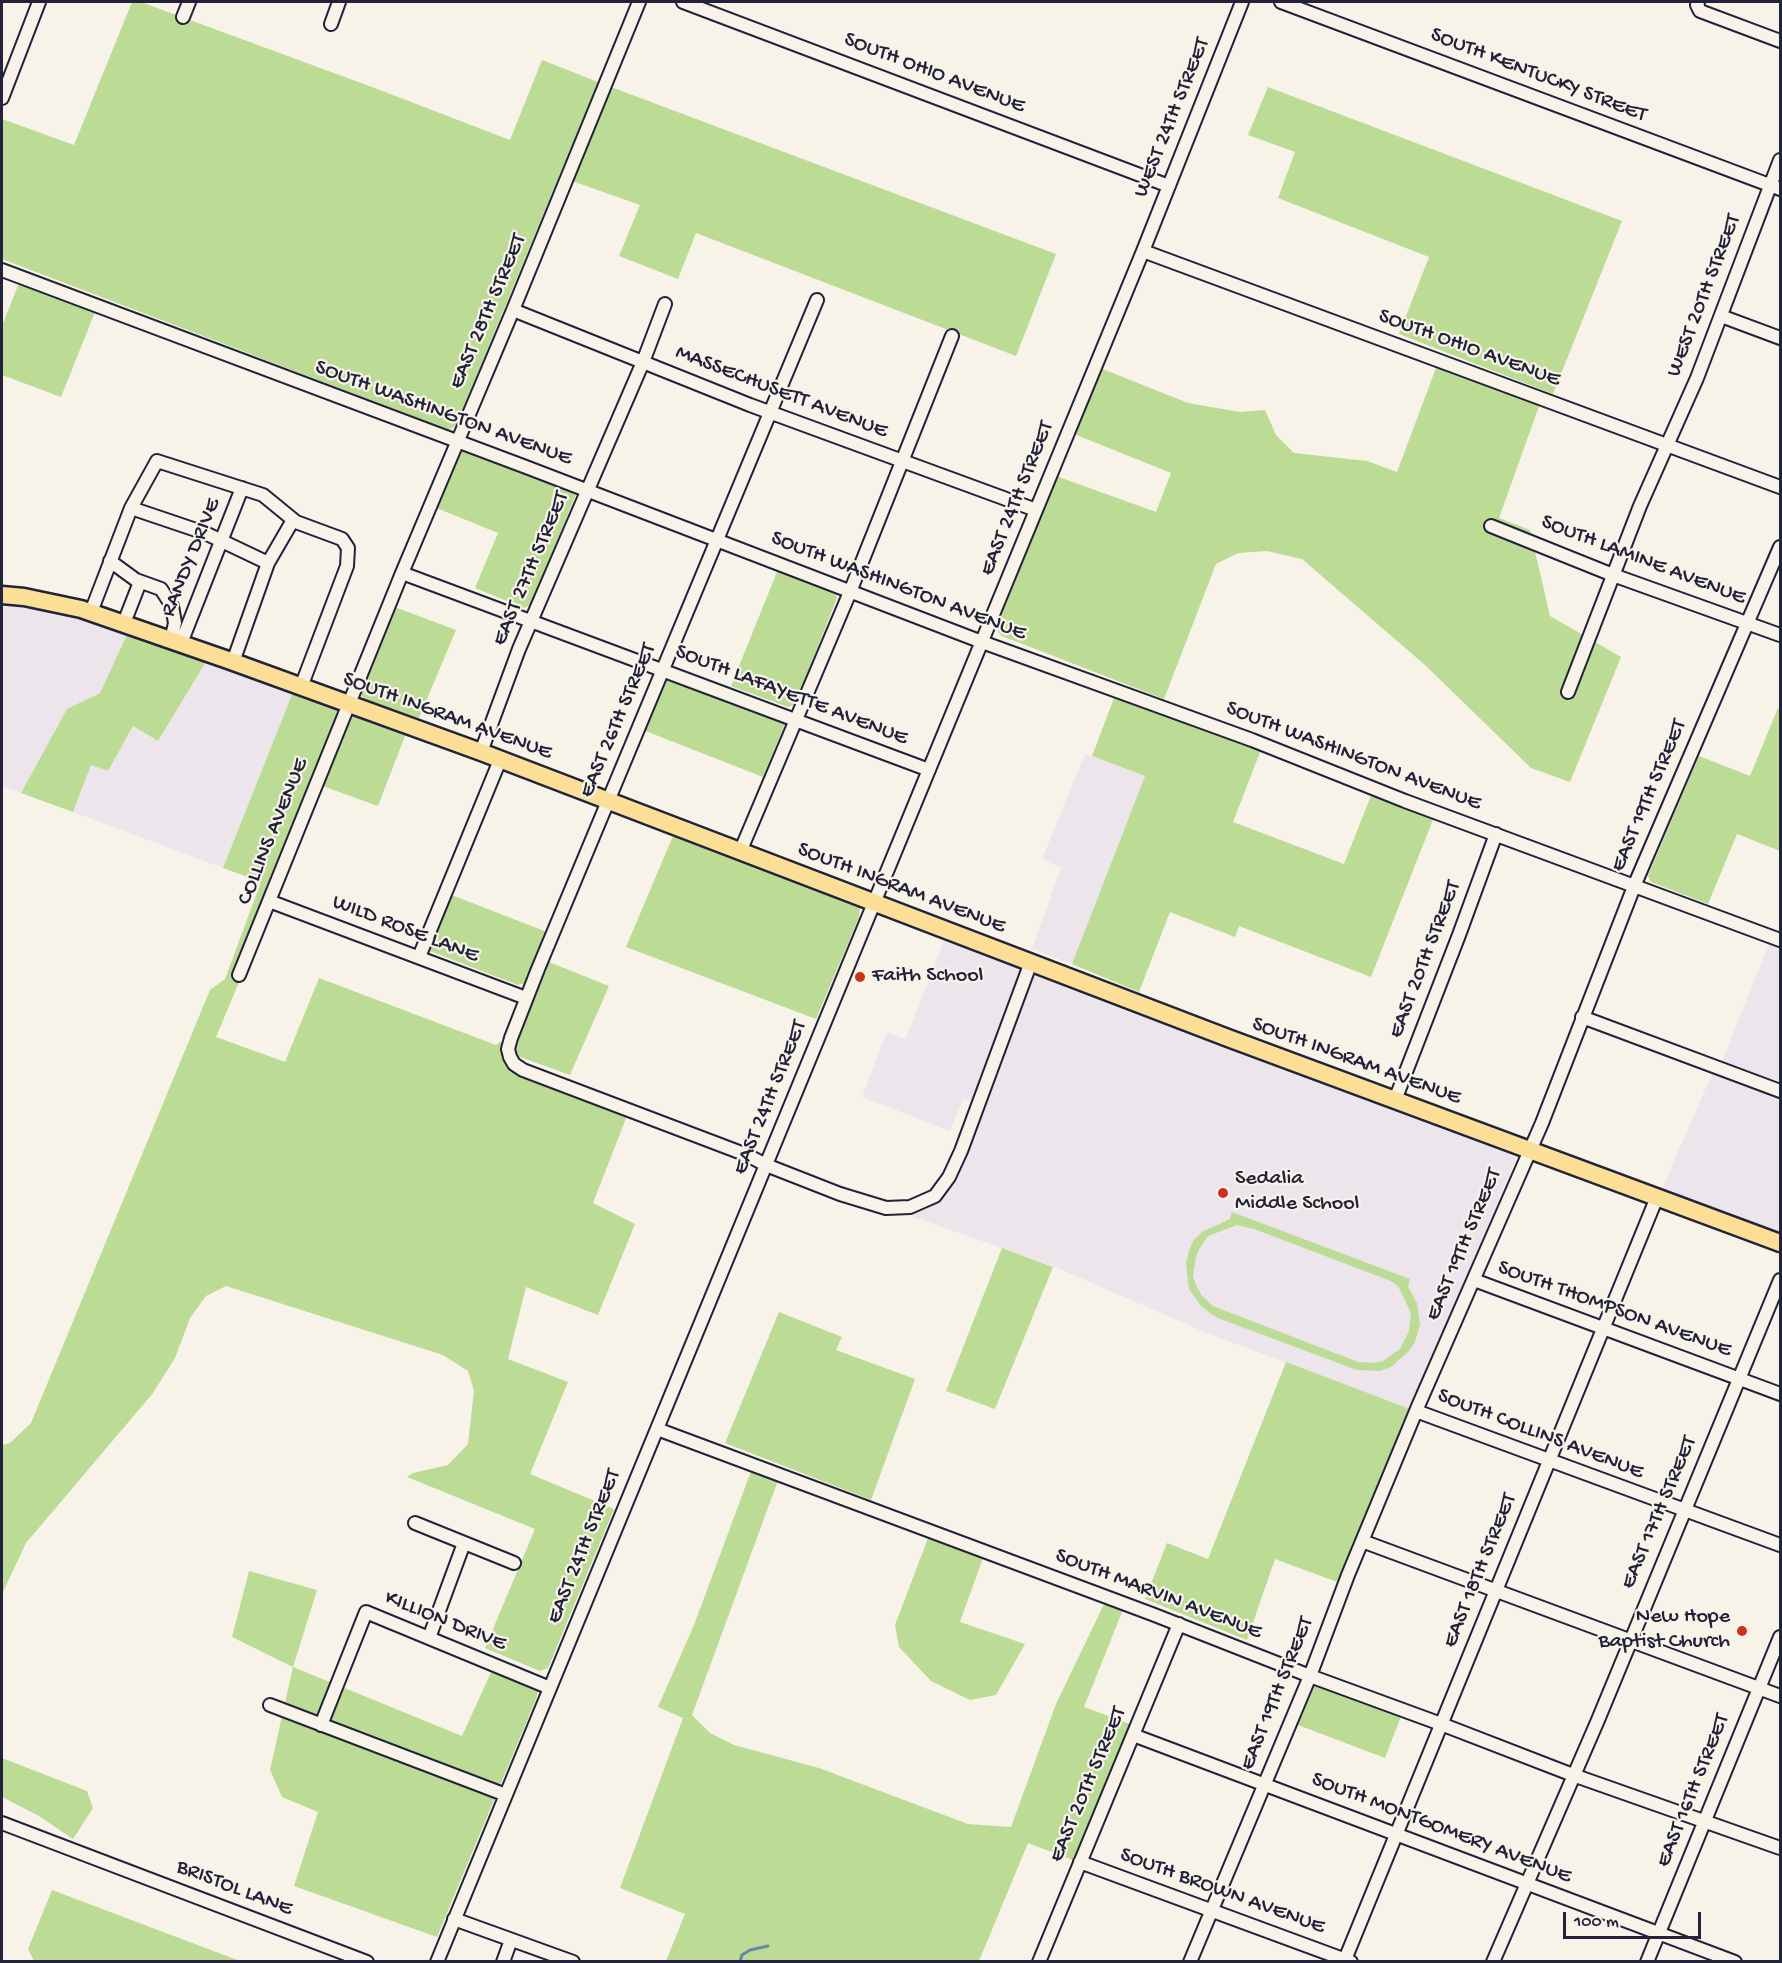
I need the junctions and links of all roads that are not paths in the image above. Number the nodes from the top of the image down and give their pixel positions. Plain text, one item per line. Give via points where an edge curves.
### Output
1 (39, 2) edge
2 (189, 2) edge
3 (339, 2) edge
4 (639, 2) edge
5 (683, 2) edge
6 (1242, 2) edge
7 (1281, 2) edge
8 (1698, 2) edge
9 (183, 17) dead end
10 (331, 24) dead end
11 (1780, 41) edge
12 (2, 98) edge
13 (1780, 160) edge
14 (1169, 186) junction
15 (1775, 187) edge
16 (1143, 251) junction
17 (2, 270) edge
18 (817, 300) dead end
19 (665, 304) dead end
20 (513, 310) junction
21 (1721, 316) junction
22 (952, 336) dead end
23 (1780, 338) edge
24 (643, 362) junction
25 (770, 412) junction
26 (457, 441) junction
27 (1668, 445) junction
28 (902, 461) junction
29 (1780, 487) edge
30 (242, 488) junction
31 (588, 491) junction
32 (131, 508) junction
33 (1036, 510) junction
34 (293, 520) junction
35 (1491, 526) dead end
36 (222, 540) junction
37 (716, 541) junction
38 (1780, 547) edge
39 (110, 561) junction
40 (268, 563) junction
41 (402, 573) junction
42 (1613, 575) junction
43 (140, 582) junction
44 (850, 592) junction
45 (2, 595) edge
46 (91, 612) junction
47 (532, 621) junction
48 (124, 623) junction
49 (1748, 623) junction
50 (1780, 635) edge
51 (176, 641) junction
52 (982, 642) junction
53 (233, 662) junction
54 (663, 670) junction
55 (301, 687) junction
56 (1568, 692) dead end
57 (348, 705) junction
58 (796, 720) junction
59 (481, 752) junction
60 (500, 760) junction
61 (929, 770) junction
62 (608, 802) junction
63 (1496, 834) junction
64 (740, 852) junction
65 (1635, 884) junction
66 (269, 901) junction
67 (874, 903) junction
68 (1780, 940) edge
69 (419, 957) junction
70 (1032, 962) junction
71 (239, 975) dead end
72 (526, 998) junction
73 (1582, 1017) junction
74 (1780, 1091) edge
75 (1395, 1100) junction
76 (1529, 1150) junction
77 (766, 1165) junction
78 (1658, 1197) junction
79 (1780, 1243) edge
80 (1474, 1280) junction
81 (1780, 1280) edge
82 (1604, 1328) junction
83 (1739, 1378) junction
84 (1780, 1394) edge
85 (1416, 1411) junction
86 (657, 1429) junction
87 (1549, 1461) junction
88 (1684, 1510) junction
89 (415, 1523) dead end
90 (1362, 1541) junction
91 (464, 1543) junction
92 (1780, 1545) edge
93 (514, 1563) dead end
94 (1496, 1591) junction
95 (1179, 1624) junction
96 (1780, 1637) edge
97 (429, 1638) junction
98 (1630, 1641) junction
99 (1310, 1676) junction
100 (550, 1688) junction
101 (1760, 1688) junction
102 (1780, 1696) edge
103 (270, 1705) dead end
104 (1441, 1724) junction
105 (321, 1725) junction
106 (1133, 1735) junction
107 (1573, 1775) junction
108 (1263, 1784) junction
109 (506, 1795) junction
110 (1704, 1822) junction
111 (2, 1823) edge
112 (1396, 1833) junction
113 (1780, 1848) edge
114 (1080, 1862) junction
115 (1526, 1883) junction
116 (1210, 1910) junction
117 (454, 1919) junction
118 (1658, 1934) junction
119 (511, 1940) junction
120 (556, 1959) edge
121 (1346, 1961) edge
122 (367, 1962) edge
123 (437, 1962) edge
124 (503, 1962) edge
125 (573, 1962) edge
126 (1039, 1962) edge
127 (1191, 1962) edge
128 (1493, 1962) edge
129 (1647, 1962) edge
130 (1735, 1962) edge

1 - 12 street
2 - 9 street
3 - 10 street
4 - 20 street, EAST 28TH STREET
5 - 14 street, SOUTH OHIO AVENUE
6 - 14 street, WEST 24TH STREET
7 - 15 street, SOUTH KENTUCKY STREET
8 - 11 street via 1700,11
13 - 15 street, WEST 20TH STREET
14 - 16 street, WEST 24TH STREET
15 - 21 street, WEST 20TH STREET
16 - 27 street, SOUTH OHIO AVENUE
16 - 33 street, EAST 24TH STREET
17 - 26 street, SOUTH WASHINGTON AVENUE
18 - 25 street, EAST 26TH STREET
19 - 24 street, EAST 27TH STREET
20 - 24 street, MASSECHUSETT AVENUE
20 - 26 street, EAST 28TH STREET
21 - 23 street
21 - 27 street, WEST 20TH STREET
22 - 28 street
24 - 25 street, MASSECHUSETT AVENUE
24 - 31 street, EAST 27TH STREET
25 - 28 street, MASSECHUSETT AVENUE
25 - 37 street, EAST 26TH STREET
26 - 31 street, SOUTH WASHINGTON AVENUE
26 - 41 street, EAST 28TH STREET
27 - 29 street, SOUTH OHIO AVENUE
27 - 42 street
28 - 33 street, MASSECHUSETT AVENUE
28 - 44 street
30 - 32 street via 157,461
30 - 34 street via 263,495
30 - 36 street, RANDY DRIVE
31 - 37 street, SOUTH WASHINGTON AVENUE
31 - 47 street, EAST 27TH STREET
32 - 36 street
32 - 39 street
33 - 52 street, EAST 24TH STREET
34 - 40 street
34 - 55 street via 342,539 348,548 347,566
35 - 42 street, SOUTH LAMINE AVENUE
36 - 40 street
36 - 51 street, RANDY DRIVE
37 - 44 street, SOUTH WASHINGTON AVENUE
37 - 54 street, EAST 26TH STREET
38 - 49 street, EAST 19TH STREET
39 - 43 street
39 - 46 street
40 - 53 street
41 - 47 street, SOUTH LAFAYETTE AVENUE
41 - 57 street, EAST 28TH STREET
42 - 49 street, SOUTH LAMINE AVENUE
42 - 56 street
43 - 48 street
43 - 51 street via 161,588 172,606
44 - 52 street, SOUTH WASHINGTON AVENUE
44 - 58 street
45 - 46 main road, SOUTH INGRAM AVENUE
46 - 48 main road, SOUTH INGRAM AVENUE
47 - 54 street, SOUTH LAFAYETTE AVENUE
47 - 59 street, EAST 27TH STREET
48 - 51 main road, SOUTH INGRAM AVENUE
49 - 50 street, SOUTH LAMINE AVENUE
49 - 65 street, EAST 19TH STREET
51 - 53 main road, SOUTH INGRAM AVENUE
52 - 61 street, EAST 24TH STREET
52 - 63 street, SOUTH WASHINGTON AVENUE
53 - 55 main road, SOUTH INGRAM AVENUE
54 - 58 street, SOUTH LAFAYETTE AVENUE
54 - 62 street, EAST 26TH STREET
55 - 57 main road, SOUTH INGRAM AVENUE
57 - 59 main road, SOUTH INGRAM AVENUE
57 - 66 street, COLLINS AVENUE
58 - 61 street, SOUTH LAFAYETTE AVENUE
58 - 64 street
59 - 60 main road, SOUTH INGRAM AVENUE
60 - 62 main road, SOUTH INGRAM AVENUE
60 - 69 street
61 - 67 street, EAST 24TH STREET
62 - 64 main road, SOUTH INGRAM AVENUE
62 - 72 street, EAST 26TH STREET
63 - 65 street, SOUTH WASHINGTON AVENUE
63 - 75 street, EAST 20TH STREET
64 - 67 main road, SOUTH INGRAM AVENUE
65 - 68 street, SOUTH WASHINGTON AVENUE
65 - 73 street, EAST 19TH STREET
66 - 69 street, WILD ROSE LANE
66 - 71 street, COLLINS AVENUE
67 - 70 main road, SOUTH INGRAM AVENUE
67 - 77 street, EAST 24TH STREET
69 - 72 street, WILD ROSE LANE
70 - 75 main road, SOUTH INGRAM AVENUE
70 - 77 street via 961,1151 935,1196 910,1207 886,1208
72 - 77 street, EAST 26TH STREET via 508,1049 514,1064 522,1070
73 - 74 street
73 - 76 street, EAST 19TH STREET
75 - 76 main road, SOUTH INGRAM AVENUE
76 - 78 main road, SOUTH INGRAM AVENUE
76 - 80 street, EAST 19TH STREET
77 - 86 street, EAST 24TH STREET
78 - 79 main road, SOUTH INGRAM AVENUE
78 - 82 street, EAST 18TH STREET
80 - 82 street, SOUTH THOMPSON AVENUE
80 - 85 street, EAST 19TH STREET
81 - 83 street, EAST 17TH STREET
82 - 83 street, SOUTH THOMPSON AVENUE
82 - 87 street, EAST 18TH STREET
83 - 84 street, SOUTH THOMPSON AVENUE
83 - 88 street, EAST 17TH STREET
85 - 87 street, SOUTH COLLINS AVENUE
85 - 90 street, EAST 19TH STREET
86 - 95 street, SOUTH MARVIN AVENUE
86 - 100 street, EAST 24TH STREET
87 - 88 street, SOUTH COLLINS AVENUE
87 - 94 street, EAST 18TH STREET
88 - 92 street
88 - 98 street, EAST 17TH STREET
89 - 91 street
90 - 94 street
90 - 99 street, EAST 19TH STREET
91 - 93 street
91 - 97 street
94 - 98 street
94 - 104 street, EAST 18TH STREET
95 - 99 street, SOUTH MARVIN AVENUE
95 - 106 street, EAST 20TH STREET
96 - 101 street, EAST 16TH STREET
97 - 100 street, KILLION DRIVE
97 - 105 street, KILLION DRIVE via 366,1612
98 - 101 street
98 - 107 street, EAST 17TH STREET
99 - 104 street, SOUTH MARVIN AVENUE
99 - 108 street, EAST 19TH STREET
100 - 109 street, EAST 24TH STREET
101 - 102 street
101 - 110 street, EAST 16TH STREET
103 - 105 street
104 - 107 street, SOUTH MARVIN AVENUE
104 - 112 street, EAST 18TH STREET
105 - 109 street
106 - 108 street, SOUTH MONTGOMERY AVENUE
106 - 114 street, EAST 20TH STREET
107 - 110 street, SOUTH MARVIN AVENUE
107 - 115 street, EAST 17TH STREET
108 - 112 street, SOUTH MONTGOMERY AVENUE
108 - 116 street, EAST 19TH STREET
109 - 117 street, EAST 24TH STREET
110 - 113 street, SOUTH MARVIN AVENUE
110 - 118 street, EAST 16TH STREET
111 - 122 street, BRISTOL LANE
112 - 115 street, SOUTH MONTGOMERY AVENUE
112 - 121 street, EAST 18TH STREET
114 - 116 street, SOUTH BROWN AVENUE
114 - 126 street, EAST 20TH STREET
115 - 118 street, SOUTH MONTGOMERY AVENUE
115 - 128 street, EAST 17TH STREET
116 - 121 street, SOUTH BROWN AVENUE
116 - 127 street, EAST 19TH STREET
117 - 119 street
117 - 123 street, EAST 24TH STREET
118 - 129 street, EAST 16TH STREET
118 - 130 street, SOUTH MONTGOMERY AVENUE
119 - 120 street
119 - 124 street
120 - 125 street

